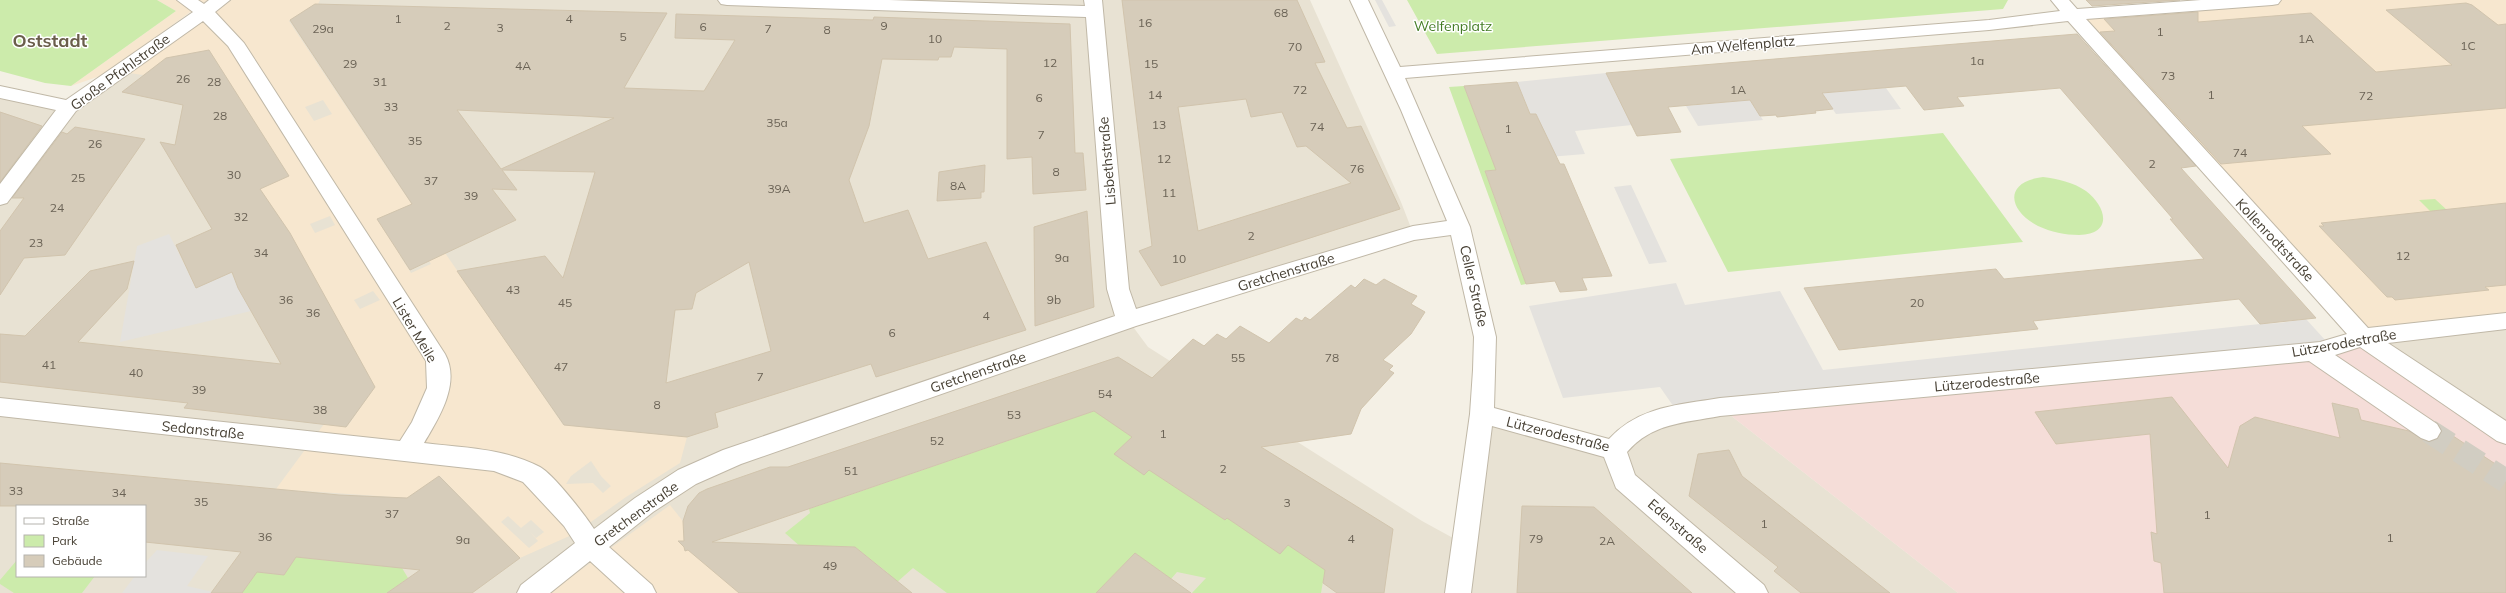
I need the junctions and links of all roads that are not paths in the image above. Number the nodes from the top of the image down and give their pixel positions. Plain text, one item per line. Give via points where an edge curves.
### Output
1 (186, 0) edge
2 (221, 0) edge
3 (727, 0) edge
4 (1359, 0) edge
5 (2272, 0) edge
6 (1094, 6) edge
7 (2066, 7) edge
8 (204, 12) junction
9 (1394, 73) junction
10 (0, 92) edge
11 (69, 107) junction
12 (0, 198) edge
13 (1460, 227) junction
14 (1128, 320) junction
15 (2506, 321) edge
16 (2363, 337) junction
17 (2312, 351) junction
18 (0, 407) edge
19 (1482, 414) junction
20 (2429, 431) tunnel mouth
21 (2506, 434) edge
22 (1614, 450) junction
23 (406, 452) junction
24 (585, 536) junction
25 (530, 593) edge
26 (643, 593) edge
27 (1458, 593) edge
28 (1755, 593) edge

1 - 8 street, Lister Meile
2 - 8 street, Große Pfahlstraße
3 - 6 street
4 - 9 street, Celler Straße
5 - 7 street, Am Welfenplatz
6 - 14 street, Lisbethstraße via 1118,290
7 - 9 street, Am Welfenplatz via 1981,26
7 - 16 street, Kollenrodtstraße
8 - 11 street, Große Pfahlstraße
8 - 23 street, Lister Meile via 234,43 437,360 439,388 422,426
9 - 13 street, Celler Straße
10 - 11 street
11 - 12 street, Große Pfahlstraße
13 - 14 street, Gretchenstraße via 1413,233
13 - 19 street, Celler Straße via 1485,337 1486,370
14 - 24 street, Gretchenstraße via 732,457 687,477
15 - 16 street, Lützerodestraße
16 - 17 street, Lützerodestraße
16 - 21 street, Kollenrodtstraße
17 - 20 street
17 - 22 street, Lützerodestraße via 1720,407 1655,419 1630,432
18 - 23 street, Sedanstraße
19 - 22 street, Lützerodestraße
19 - 27 street, Celler Straße
22 - 28 street, Edenstraße via 1625,481
23 - 24 street via 495,461 532,475 573,518
24 - 25 street, Gretchenstraße
24 - 26 street

